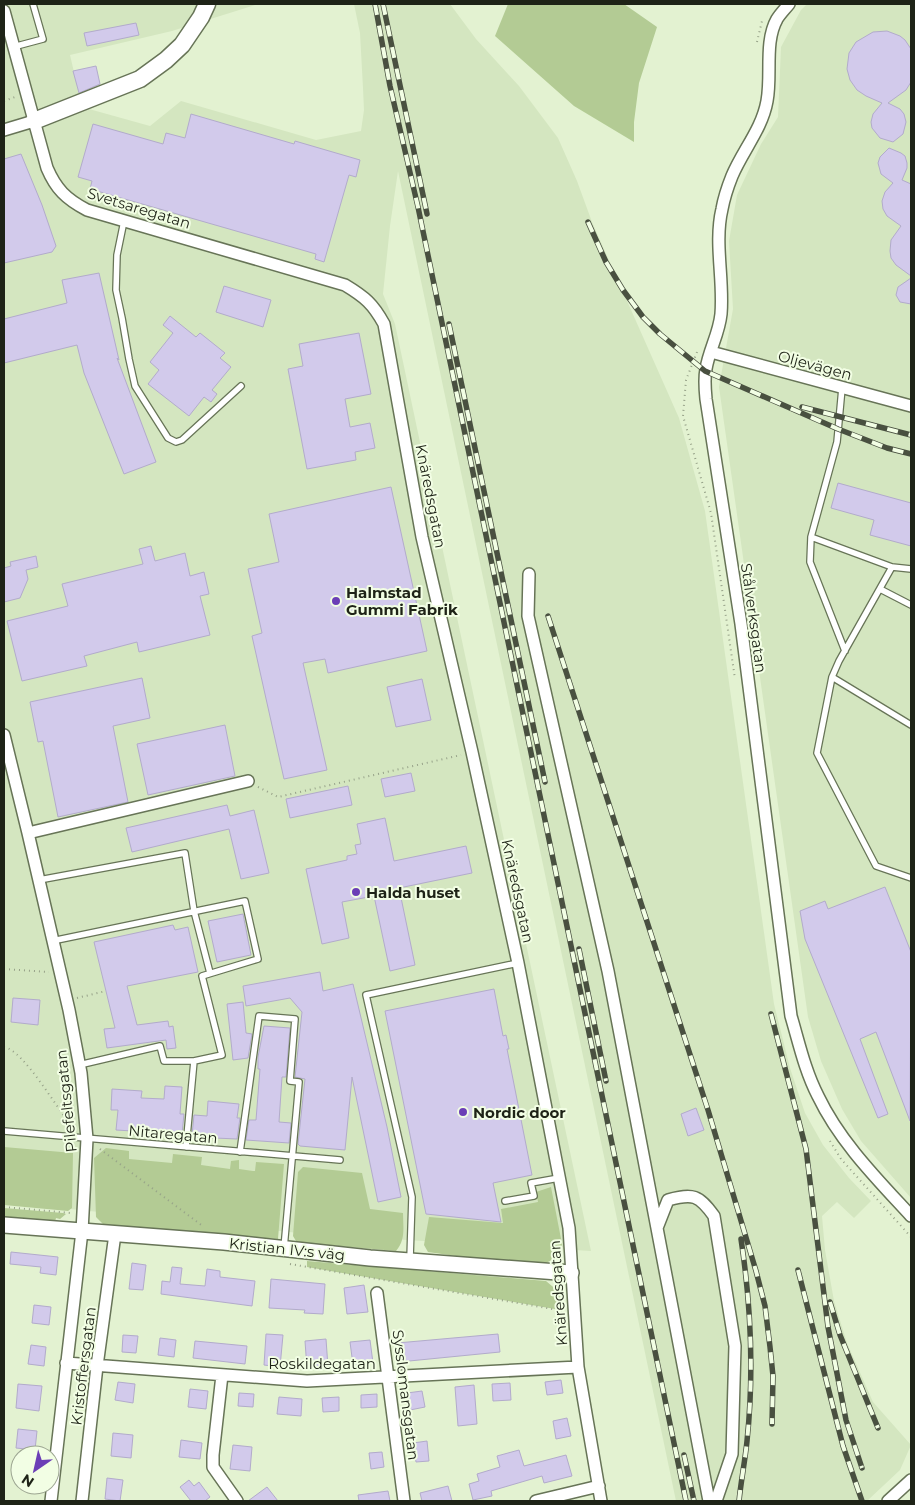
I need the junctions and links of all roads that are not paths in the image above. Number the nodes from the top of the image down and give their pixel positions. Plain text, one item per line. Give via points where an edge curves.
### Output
1 (33, 4) edge
2 (207, 4) edge
3 (789, 4) edge
4 (4, 11) edge
5 (13, 47) junction
6 (34, 121) junction
7 (4, 130) edge
8 (124, 221) junction
9 (364, 297) joint
10 (711, 352) junction
11 (241, 386) dead end
12 (842, 388) junction
13 (911, 406) edge
14 (810, 537) junction
15 (892, 567) junction
16 (911, 569) edge
17 (529, 574) dead end
18 (880, 589) junction
19 (911, 605) edge
20 (845, 650) junction
21 (832, 677) junction
22 (911, 725) edge
23 (4, 734) edge
24 (248, 781) road end
25 (28, 833) junction
26 (911, 878) edge
27 (39, 880) junction
28 (194, 911) junction
29 (52, 940) junction
30 (518, 963) junction
31 (210, 973) junction
32 (194, 1060) junction
33 (79, 1065) junction
34 (4, 1131) edge
35 (88, 1139) junction
36 (186, 1147) junction
37 (240, 1152) junction
38 (293, 1156) junction
39 (340, 1160) dead end
40 (559, 1178) junction
41 (505, 1201) dead end
42 (911, 1216) edge
43 (4, 1225) edge
44 (656, 1230) junction
45 (82, 1232) junction
46 (115, 1234) junction
47 (284, 1248) junction
48 (410, 1261) junction
49 (570, 1273) junction
50 (377, 1293) dead end
51 (66, 1363) junction
52 (96, 1366) junction
53 (578, 1367) junction
54 (222, 1375) junction
55 (389, 1377) junction
56 (911, 1480) edge
57 (599, 1486) junction
58 (51, 1501) edge
59 (82, 1501) edge
60 (237, 1501) edge
61 (404, 1501) edge
62 (536, 1501) edge
63 (602, 1501) edge
64 (709, 1501) edge
65 (716, 1501) edge
66 (888, 1501) edge

1 - 5 lane via 43,39
2 - 6 main road via 182,45 140,79
3 - 10 street, Stålverksgatan via 773,32 764,113 732,176 722,209 720,316
4 - 5 street, Svetsaregatan
5 - 6 street, Svetsaregatan
6 - 7 street
6 - 8 street, Svetsaregatan via 54,184 73,203
8 - 9 street, Svetsaregatan via 345,285
8 - 11 lane via 117,255 116,290 129,359 135,386 168,438 176,442 182,440
9 - 30 street, Knäredsgatan via 384,324 422,537
10 - 12 street, Oljevägen
10 - 42 street, Stålverksgatan via 705,371 706,399 740,624 791,1016 803,1059 835,1126 868,1169
12 - 13 street, Oljevägen
12 - 14 lane via 837,442
14 - 15 lane
14 - 20 lane via 810,562
15 - 16 lane
15 - 18 lane
17 - 44 street via 528,616 608,971
18 - 19 lane
18 - 20 lane
20 - 21 lane
21 - 22 lane
21 - 26 lane via 817,753 876,866
23 - 25 street, Pilefeltsgatan
24 - 25 street
25 - 27 street, Pilefeltsgatan
27 - 28 lane via 185,853
27 - 29 street, Pilefeltsgatan
28 - 29 lane
28 - 31 lane
28 - 31 lane via 244,901 258,959
29 - 33 street, Pilefeltsgatan
30 - 40 street, Knäredsgatan
30 - 48 lane via 366,996 412,1197
31 - 32 lane via 202,976 222,1055
32 - 33 lane via 164,1061 160,1046
32 - 36 lane
33 - 35 street, Pilefeltsgatan
34 - 35 lane, Nitaregatan
35 - 36 lane, Nitaregatan
35 - 45 street, Pilefeltsgatan
36 - 37 lane, Nitaregatan
37 - 38 lane, Nitaregatan
37 - 38 lane via 259,1016 295,1019 290,1081 299,1082
38 - 39 lane, Nitaregatan
38 - 47 lane
40 - 41 lane via 530,1183 534,1196
40 - 49 street, Knäredsgatan via 568,1228
43 - 45 street, Kristian IV:s väg
44 - 64 street
44 - 65 street via 668,1200 685,1195 703,1201 714,1216 735,1346 732,1454
45 - 46 street, Kristian IV:s väg
45 - 51 street, Pilefeltsgatan
46 - 47 street, Kristian IV:s väg
46 - 52 street, Kristoffersgatan
47 - 48 street, Kristian IV:s väg
48 - 49 street, Kristian IV:s väg
49 - 53 street, Knäredsgatan
50 - 55 street, Sysslomansgatan
51 - 52 street, Roskildegatan
51 - 58 street, Pilefeltsgatan
52 - 54 street, Roskildegatan
52 - 59 street, Kristoffersgatan
53 - 55 street, Roskildegatan
53 - 57 street, Knäredsgatan
54 - 55 street, Roskildegatan via 306,1381
54 - 60 street via 214,1466
55 - 61 street, Sysslomansgatan
56 - 66 street
57 - 62 street
57 - 63 street, Knäredsgatan

